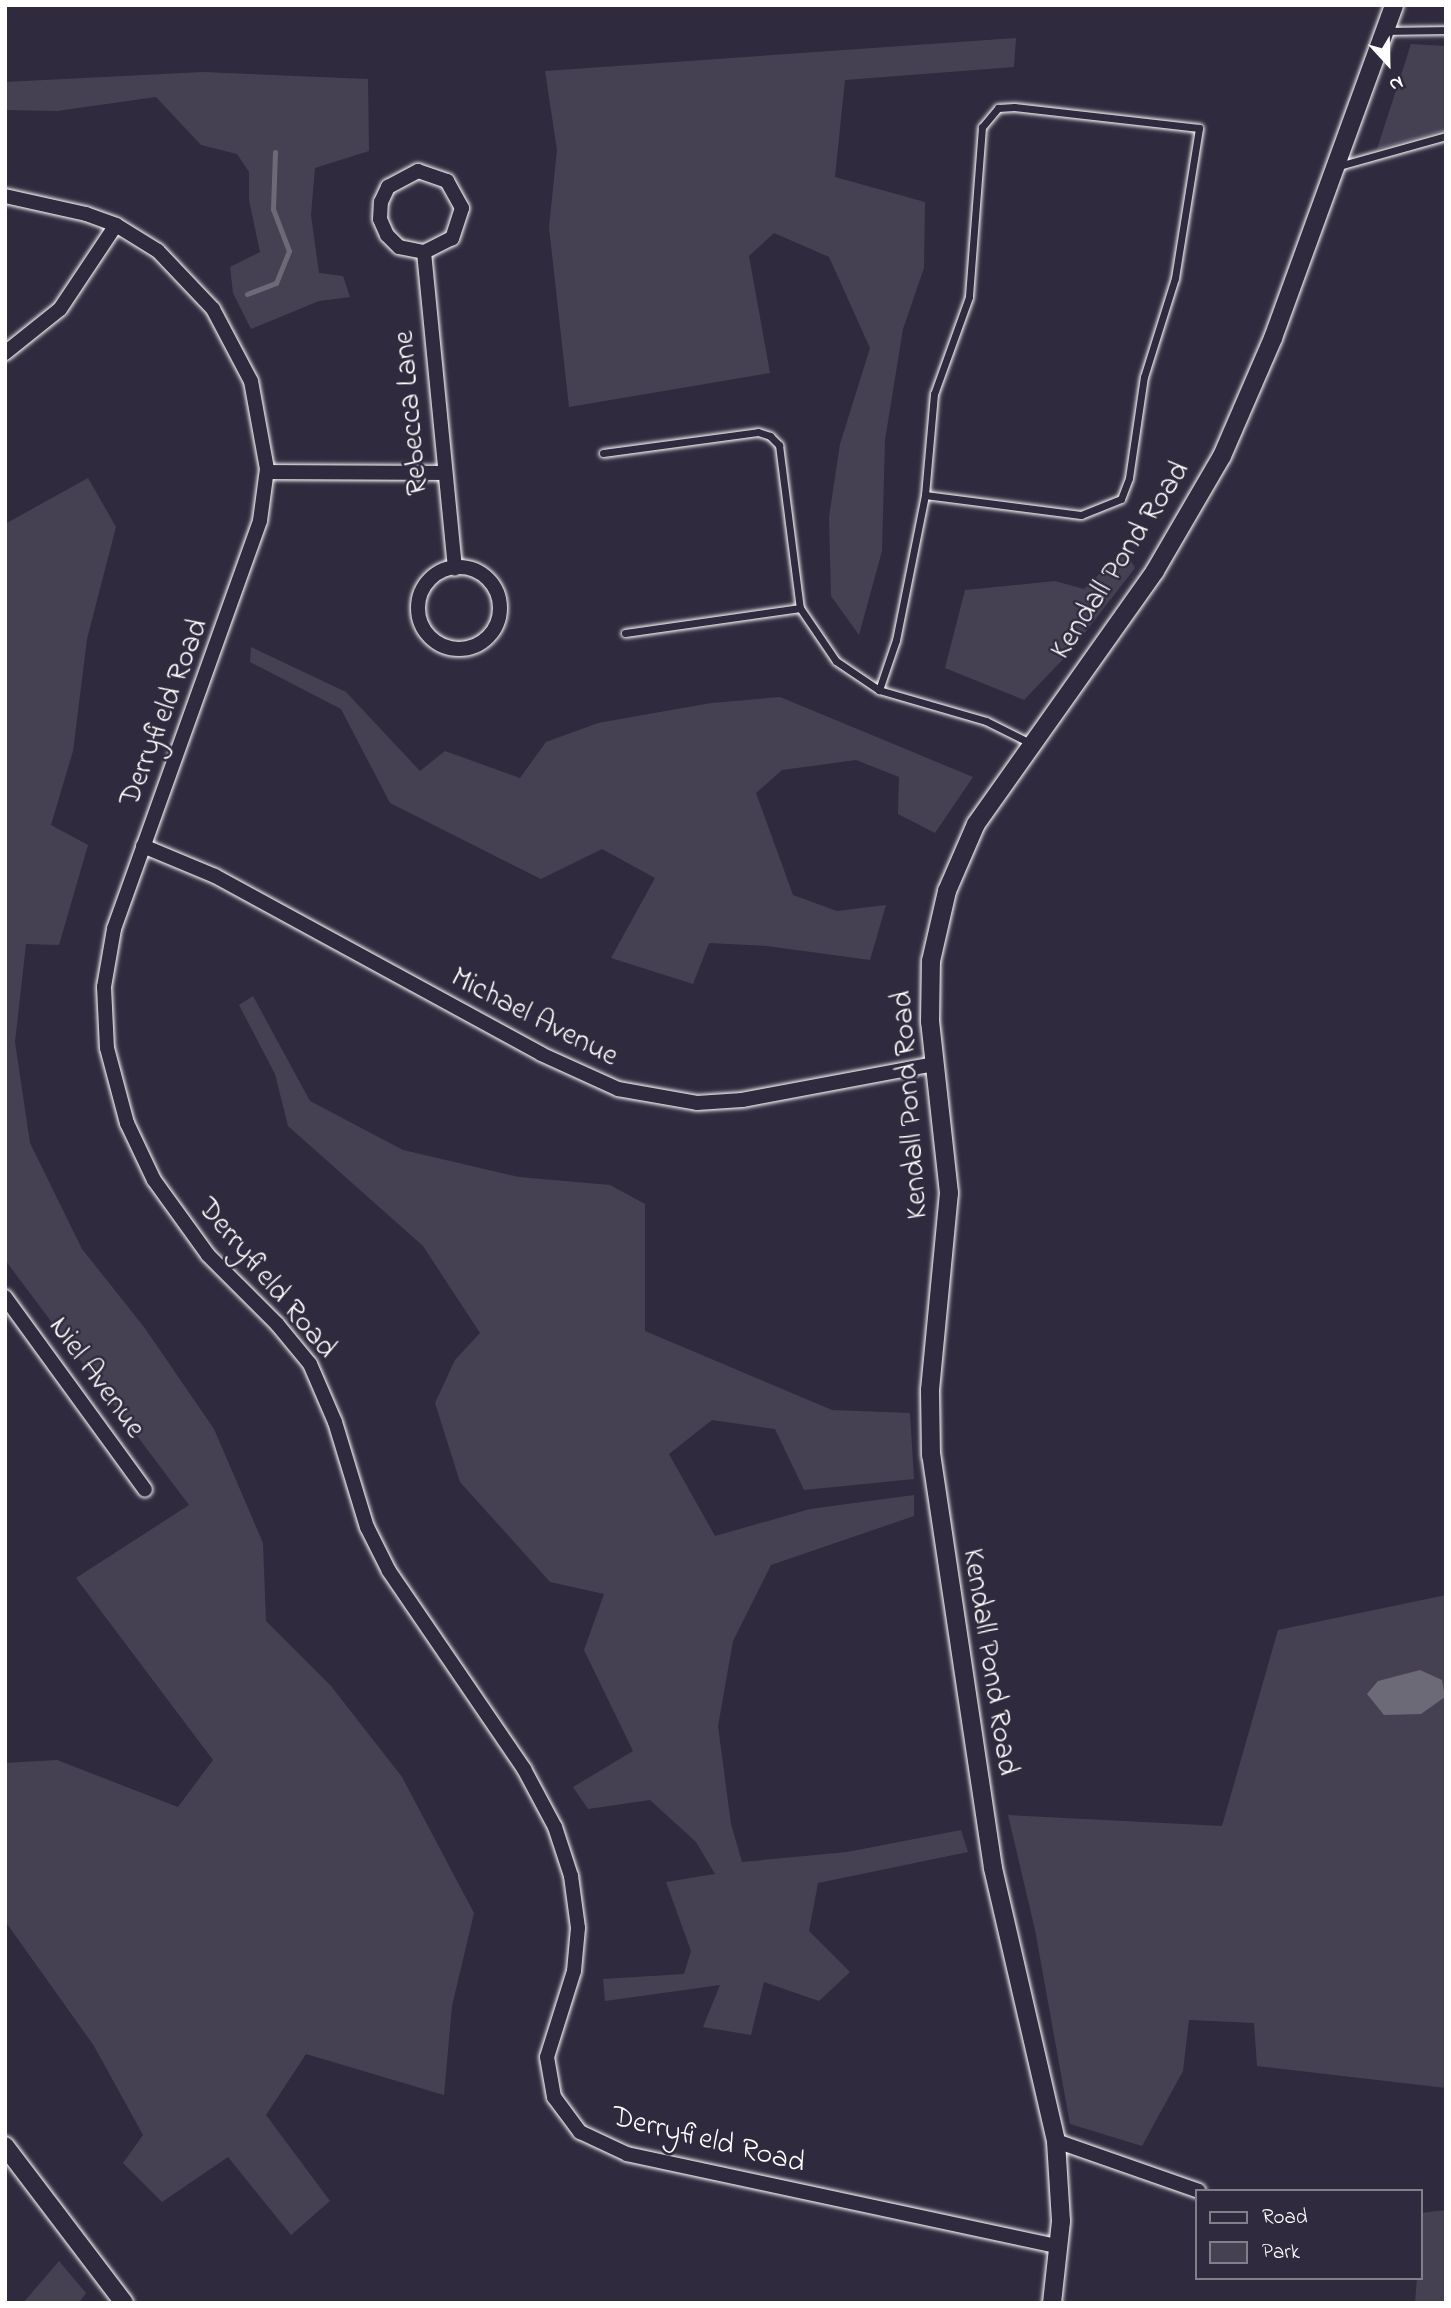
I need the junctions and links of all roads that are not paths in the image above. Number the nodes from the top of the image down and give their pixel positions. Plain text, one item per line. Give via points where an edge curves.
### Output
1 (1394, 5) edge
2 (1446, 30) edge
3 (1387, 31) junction
4 (1446, 135) edge
5 (1338, 167) junction
6 (5, 197) edge
7 (116, 225) junction
8 (424, 253) junction
9 (5, 353) edge
10 (603, 453) dead end
11 (267, 471) junction
12 (443, 473) junction
13 (925, 495) junction
14 (455, 568) junction
15 (800, 608) junction
16 (625, 633) dead end
17 (879, 691) junction
18 (1030, 743) junction
19 (143, 846) junction
20 (934, 1064) junction
21 (5, 1297) edge
22 (11, 1316) edge
23 (145, 1490) dead end
24 (1056, 2141) junction
25 (5, 2146) edge
26 (1196, 2190) edge
27 (1059, 2247) junction
28 (124, 2303) edge
29 (1052, 2303) edge

1 - 3 street, Kendall Pond Road
2 - 3 lane
3 - 5 street, Kendall Pond Road
4 - 5 lane
5 - 18 street, Kendall Pond Road via 1273,338 1216,468 1155,571
6 - 7 street, Derryfield Road via 57,204
7 - 9 street via 60,310
7 - 11 street, Derryfield Road via 177,267 228,332 251,381
8 - 8 street via 399,247 380,219 388,187 418,171 447,181 462,208 452,238
8 - 12 street, Rebecca Lane
10 - 15 lane via 758,432 769,436 779,445
11 - 12 street
11 - 19 street, Derryfield Road via 248,565
12 - 14 street, Rebecca Lane
13 - 13 lane via 1081,515 1121,499 1129,478 1144,377 1175,278 1199,128 1014,107 998,108 987,115 982,127 969,297 934,394
13 - 17 lane via 896,640
14 - 14 street via 485,576 500,604 491,634 464,649 447,648 432,639 422,626 418,609 426,585
15 - 16 lane
15 - 17 lane via 836,662
17 - 18 lane via 986,721
18 - 20 street, Kendall Pond Road via 976,824 947,891 930,961
19 - 20 street, Michael Avenue via 215,876 518,1042 618,1089 697,1103 742,1100
19 - 27 street, Derryfield Road via 114,929 104,987 107,1048 120,1103 143,1161 190,1233 310,1364 335,1422 358,1504 389,1572 524,1769 555,1827 571,1876 578,1928 574,1971 547,2057 554,2098 565,2117 601,2144 627,2154
20 - 24 street, Kendall Pond Road via 949,1193 930,1390 931,1455 992,1868
21 - 22 street, Niel Avenue
22 - 23 street, Niel Avenue
24 - 26 street
24 - 27 street, Kendall Pond Road
25 - 28 street
27 - 29 street, Kendall Pond Road

